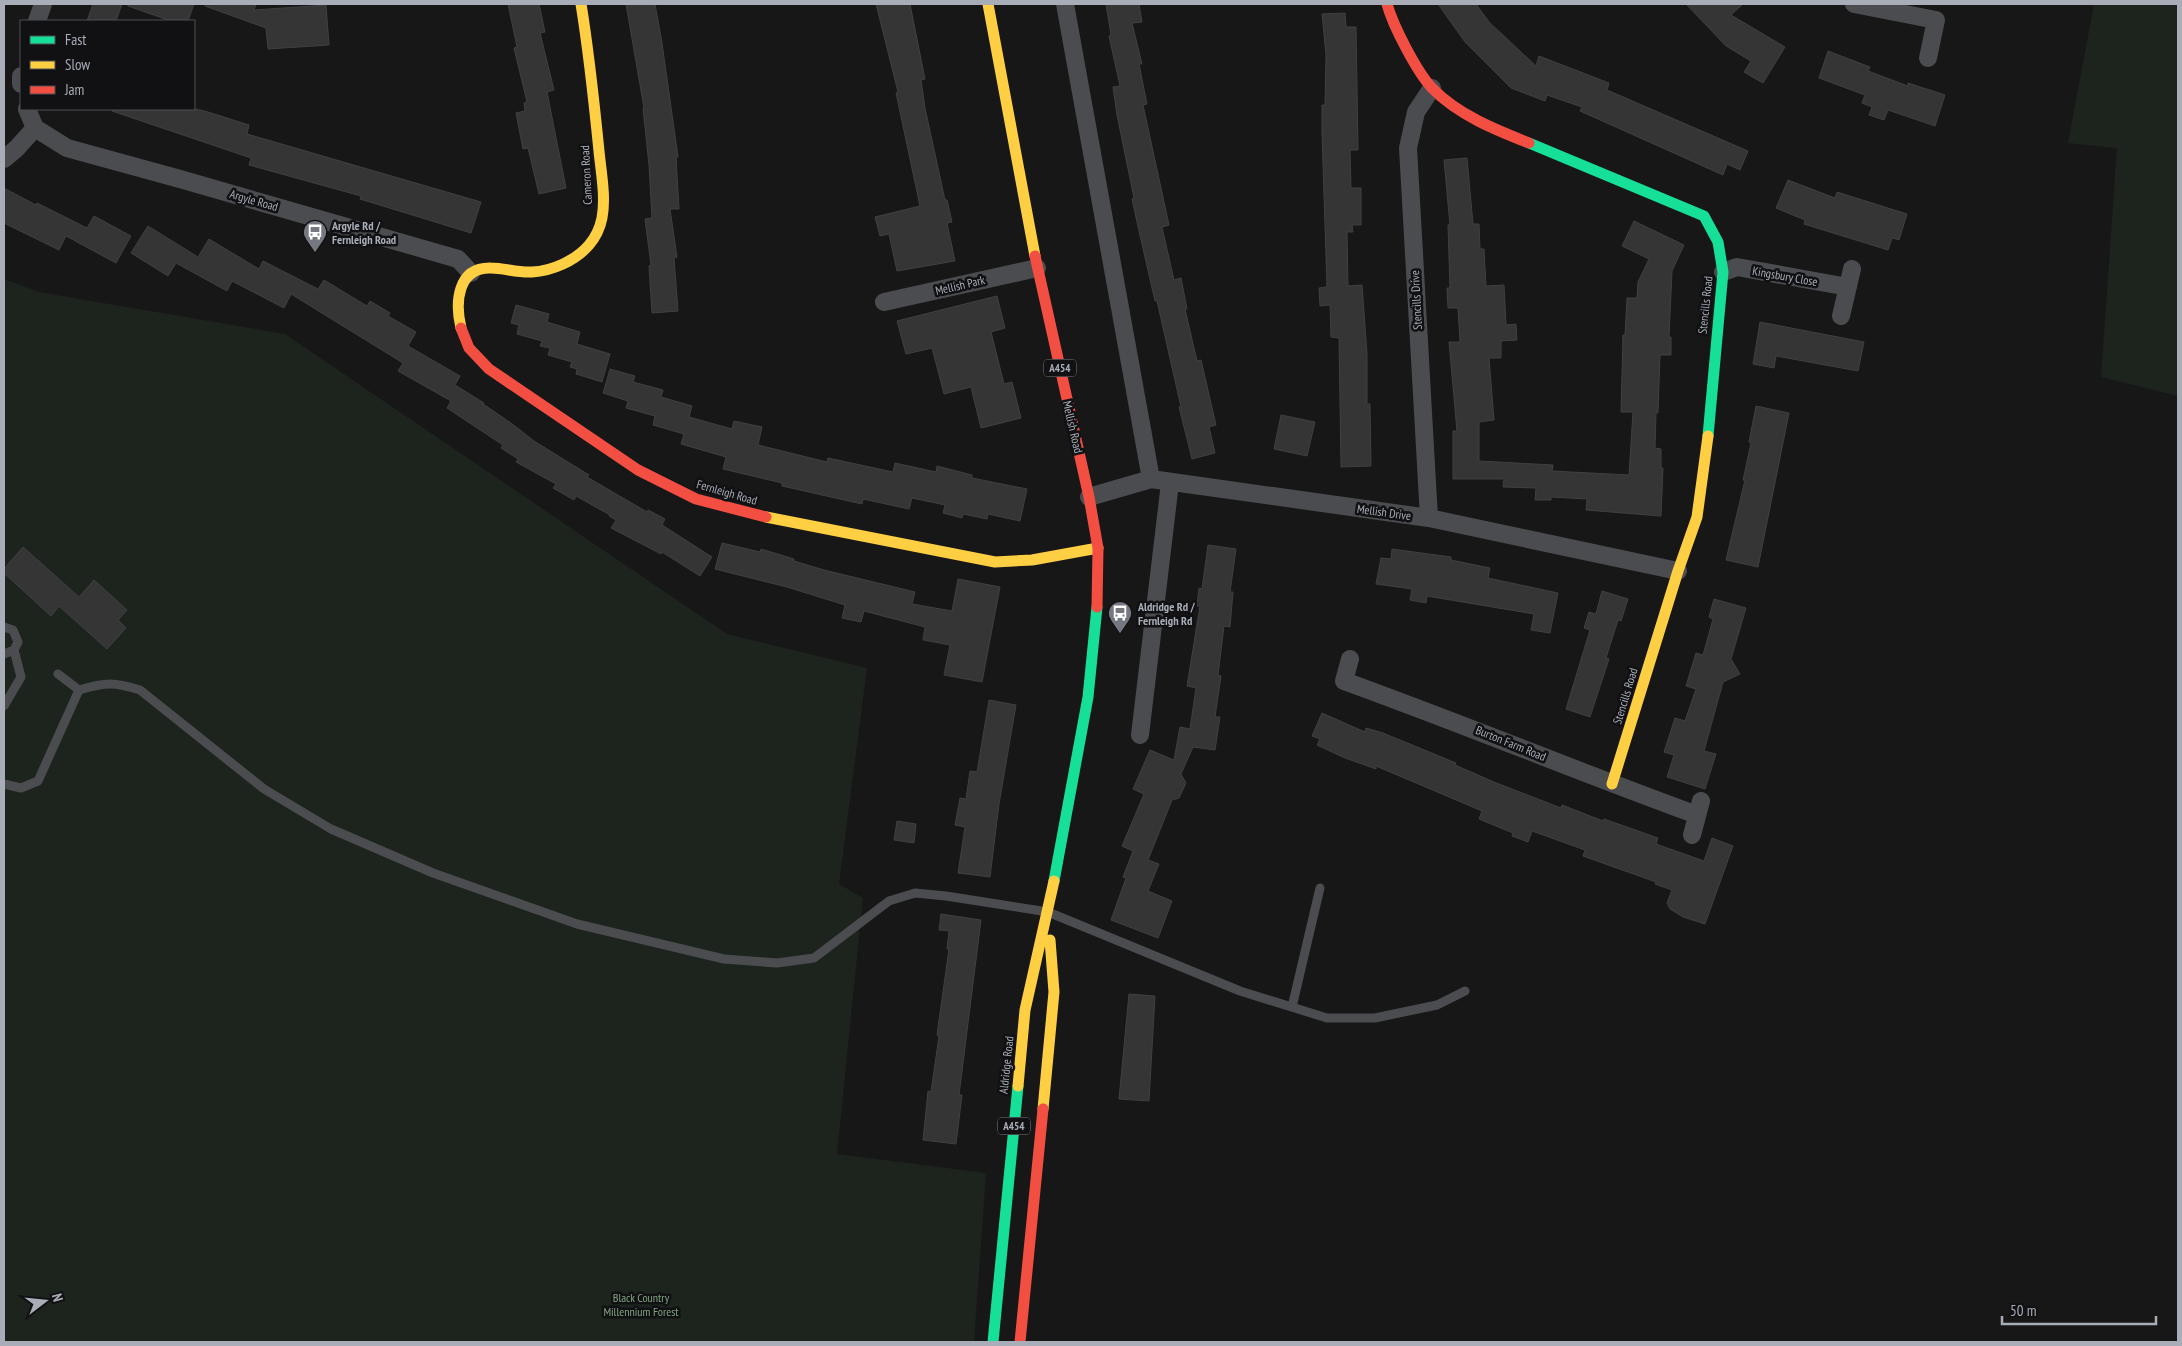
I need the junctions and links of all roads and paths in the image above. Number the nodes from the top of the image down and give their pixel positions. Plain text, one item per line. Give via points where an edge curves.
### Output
1 (43, 4) edge
2 (580, 4) edge
3 (988, 4) edge
4 (1064, 4) edge
5 (1387, 4) edge
6 (1854, 4) edge
7 (37, 20) edge
8 (1928, 58) dead end
9 (1432, 88) junction
10 (27, 110) edge
11 (35, 128) junction
12 (4, 159) edge
13 (1037, 268) junction
14 (1852, 269) dead end
15 (1722, 272) junction
16 (471, 273) junction
17 (1848, 287) junction
18 (884, 302) dead end
19 (1841, 316) dead end
20 (1151, 479) junction
21 (1170, 483) junction
22 (1088, 496) junction
23 (1429, 518) junction
24 (1098, 548) junction
25 (1678, 571) junction
26 (4, 627) edge
27 (14, 650) junction
28 (4, 654) edge
29 (1350, 659) dead end
30 (58, 674) dead end
31 (79, 690) junction
32 (4, 706) edge
33 (1082, 735) joint
34 (1140, 735) dead end
35 (4, 784) edge
36 (1612, 784) junction
37 (1692, 835) dead end
38 (1320, 888) dead end
39 (1048, 912) junction
40 (1465, 991) dead end
41 (1292, 1006) junction
42 (993, 1342) edge
43 (1020, 1342) edge

1 - 7 street
2 - 16 street, Cameron Road via 596,124 602,200 600,225 585,248 557,267 519,272 492,266
3 - 13 street, Mellish Road / A454
4 - 20 street
5 - 9 street, Stencills Road via 1408,51
6 - 8 street via 1936,20
9 - 15 street, Stencills Road via 1466,114 1504,133 1704,216 1721,251
9 - 23 street, Stencills Drive via 1416,112 1408,148
10 - 11 street
11 - 12 street
11 - 16 street, Argyle Road via 67,148 458,259
13 - 18 street, Mellish Park
13 - 22 street, Mellish Road / A454
14 - 17 street
15 - 17 street, Kingsbury Close via 1737,267
15 - 25 street, Stencills Road via 1697,517
16 - 24 street, Fernleigh Road via 463,282 457,310 462,336 474,355 499,376 651,477 694,498 763,516 995,562 1032,560
17 - 19 street
20 - 21 street, Mellish Drive
20 - 22 street, Mellish Drive
21 - 23 street, Mellish Drive
21 - 34 street
22 - 24 street, Mellish Road / A454
23 - 25 street, Mellish Drive
24 - 33 street, Mellish Road / A454 via 1096,631
25 - 36 street, Stencills Road
26 - 27 lane via 16,634 18,642
27 - 28 lane
27 - 32 lane via 21,677
29 - 36 street, Burton Farm Road via 1344,681 1479,730
30 - 31 lane
31 - 35 lane via 38,781 21,788
31 - 39 lane via 115,682 140,690 264,789 331,829 433,873 577,924 724,958 777,963 814,958 889,902 915,893
33 - 39 street, Aldridge Road / A454
36 - 37 street, Burton Farm Road via 1699,808
38 - 41 lane
39 - 41 lane via 1240,991
39 - 42 street, Aldridge Road / A454 via 1025,1010
39 - 43 street, Aldridge Road / A454 via 1054,992
40 - 41 lane via 1437,1005 1375,1018 1326,1018

